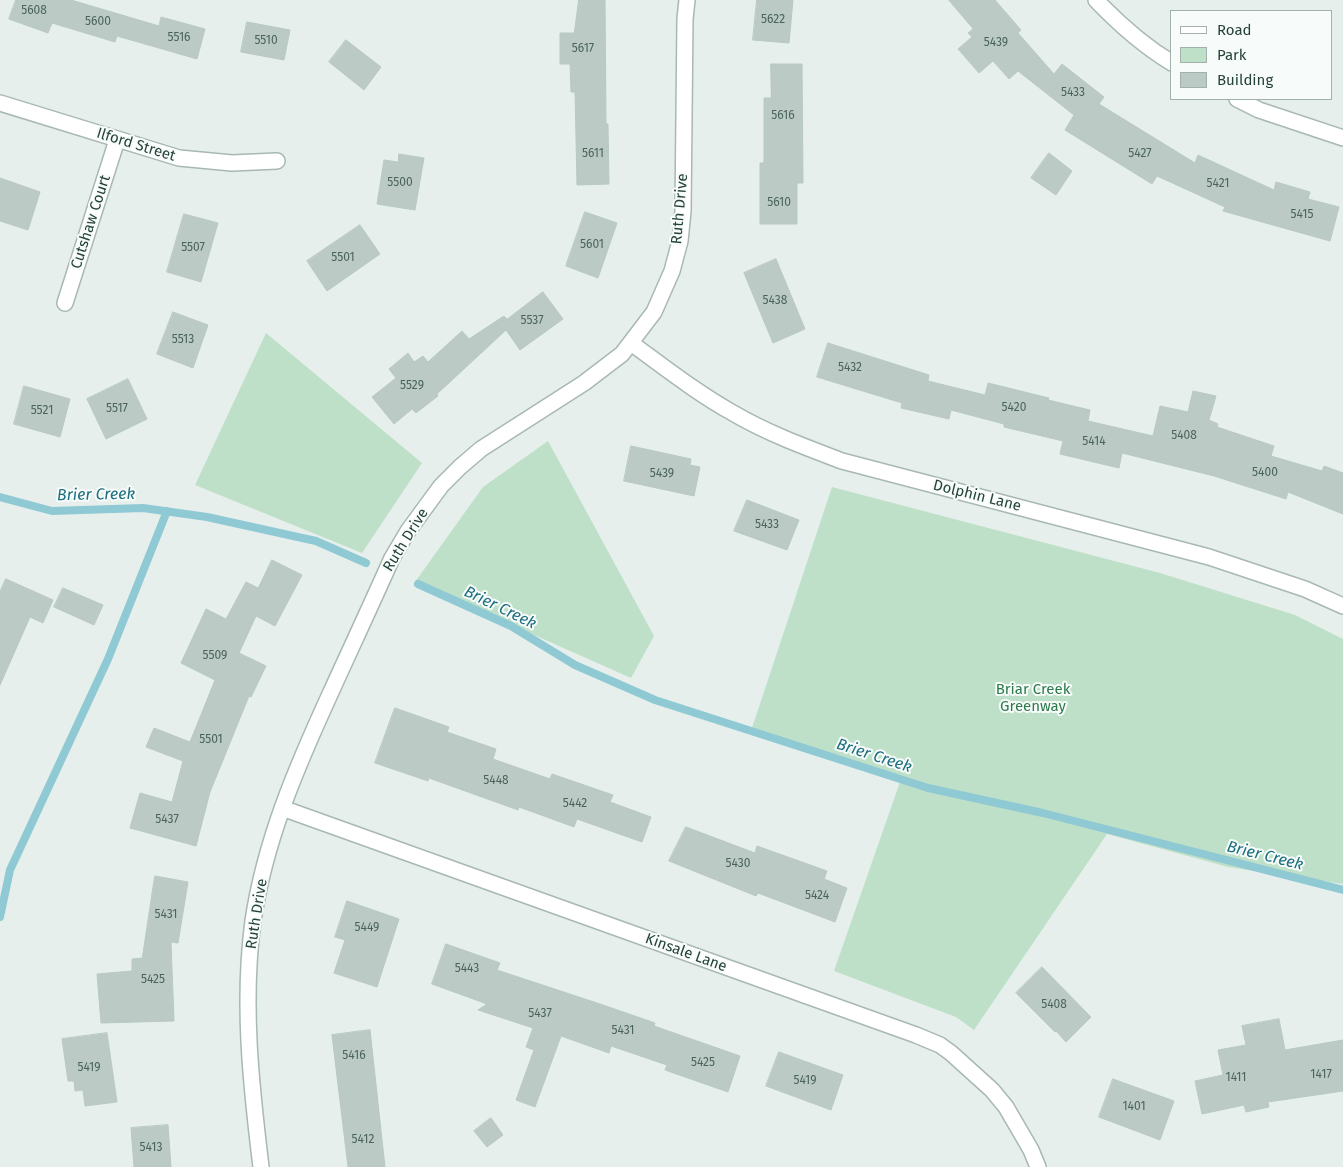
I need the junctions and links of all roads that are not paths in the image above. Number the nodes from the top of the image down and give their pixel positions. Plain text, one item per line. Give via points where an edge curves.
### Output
1 (687, 0) edge
2 (1096, 0) edge
3 (1170, 62) edge
4 (1239, 100) edge
5 (0, 103) edge
6 (1343, 138) edge
7 (117, 140) junction
8 (277, 161) dead end
9 (65, 303) dead end
10 (631, 343) junction
11 (1343, 606) edge
12 (282, 808) junction
13 (261, 1167) edge
14 (1038, 1167) edge

1 - 10 street, Ruth Drive via 680,241 672,271 654,312
2 - 3 street via 1110,15
4 - 6 street via 1259,110
5 - 7 street, Ilford Street
7 - 8 street, Ilford Street via 202,162
7 - 9 street, Cutshaw Court
10 - 11 street, Dolphin Lane via 734,414 842,462 1209,557 1305,589
10 - 12 street, Ruth Drive via 584,384 481,449 441,486 392,558 298,765
12 - 13 street, Ruth Drive via 260,883 249,958 251,1080
12 - 14 street, Kinsale Lane via 940,1045 992,1090 1006,1107

